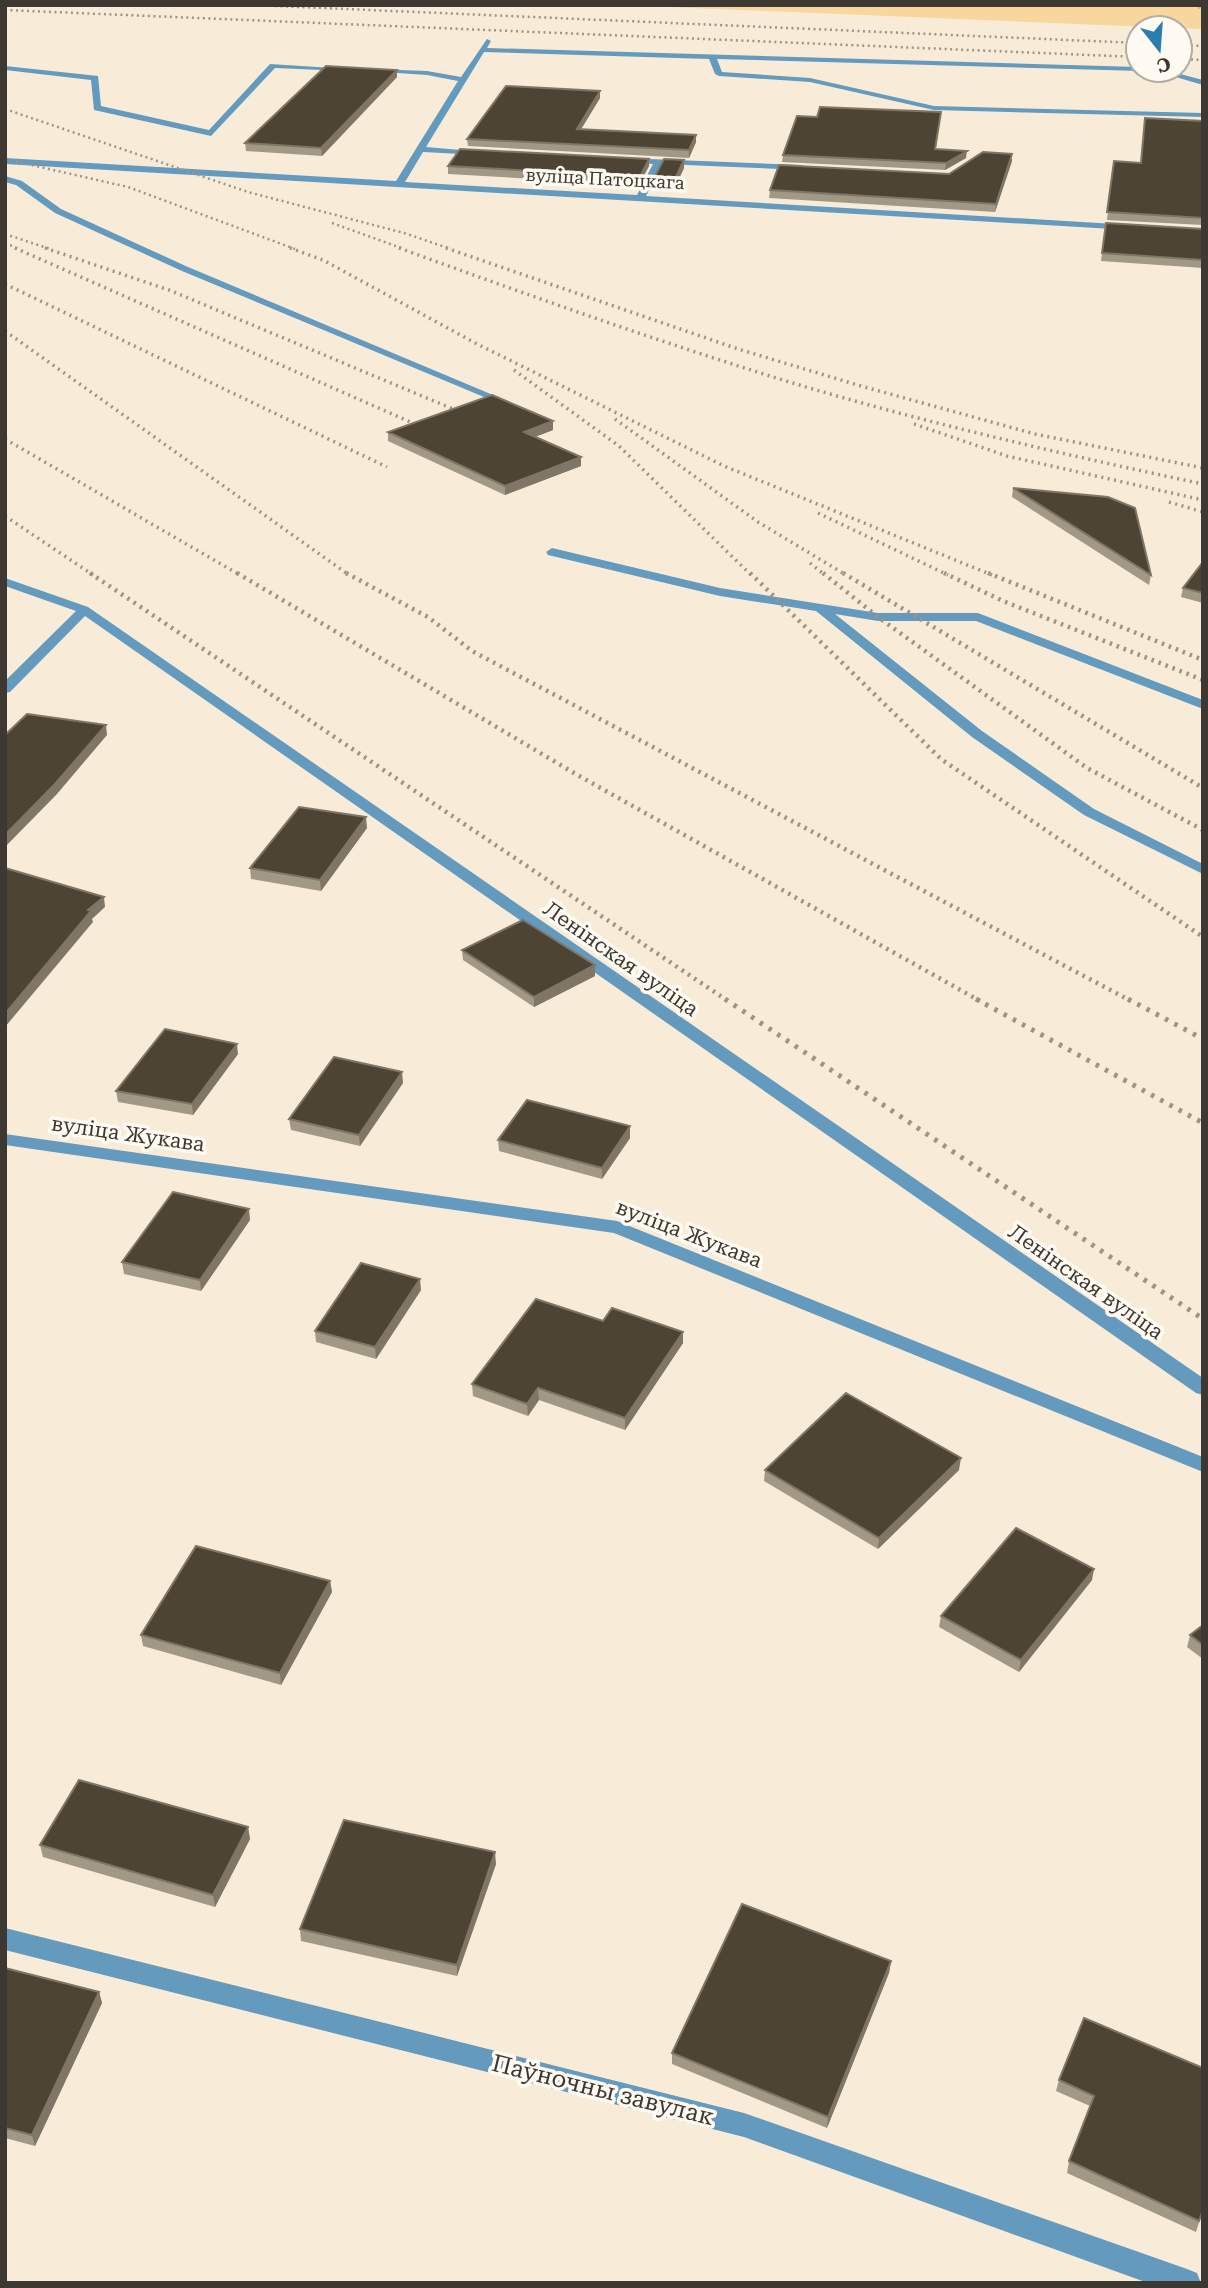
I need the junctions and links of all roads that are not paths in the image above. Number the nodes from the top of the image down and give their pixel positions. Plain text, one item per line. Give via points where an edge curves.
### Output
1 (487, 41) dead end
2 (481, 50) junction
3 (712, 56) junction
4 (5, 68) edge
5 (1124, 69) edge
6 (350, 70) edge
7 (363, 70) edge
8 (463, 80) junction
9 (1203, 115) edge
10 (421, 149) junction
11 (487, 152) edge
12 (620, 159) edge
13 (5, 161) edge
14 (659, 161) junction
15 (811, 169) edge
16 (5, 179) edge
17 (400, 182) junction
18 (641, 197) junction
19 (1134, 227) edge
20 (500, 400) edge
21 (552, 552) dead end
22 (5, 582) edge
23 (818, 607) junction
24 (84, 610) junction
25 (5, 689) edge
26 (1203, 705) edge
27 (1203, 870) edge
28 (5, 1139) edge
29 (1203, 1388) edge
30 (1203, 1465) edge
31 (5, 1939) edge
32 (1187, 2283) edge

1 - 2 street
2 - 3 street
2 - 8 street
3 - 5 street
3 - 9 street via 719,74 810,80 934,108
4 - 6 street via 95,78 97,108 211,134 273,66
7 - 8 street
8 - 10 street
10 - 11 street
10 - 17 street
12 - 14 street
13 - 17 street, вуліца Патоцкага
14 - 15 street
14 - 18 street
16 - 20 street via 19,183 58,211 185,269
17 - 18 street, вуліца Патоцкага
18 - 19 street, вуліца Патоцкага
21 - 23 street via 720,592
22 - 24 street, Ленінская вуліца
23 - 26 street via 878,617 978,617
23 - 27 street via 977,734 1089,811
24 - 25 street
24 - 29 street, Ленінская вуліца
28 - 30 street, вуліца Жукава via 617,1227
31 - 32 street, Паўночны завулак via 744,2125

